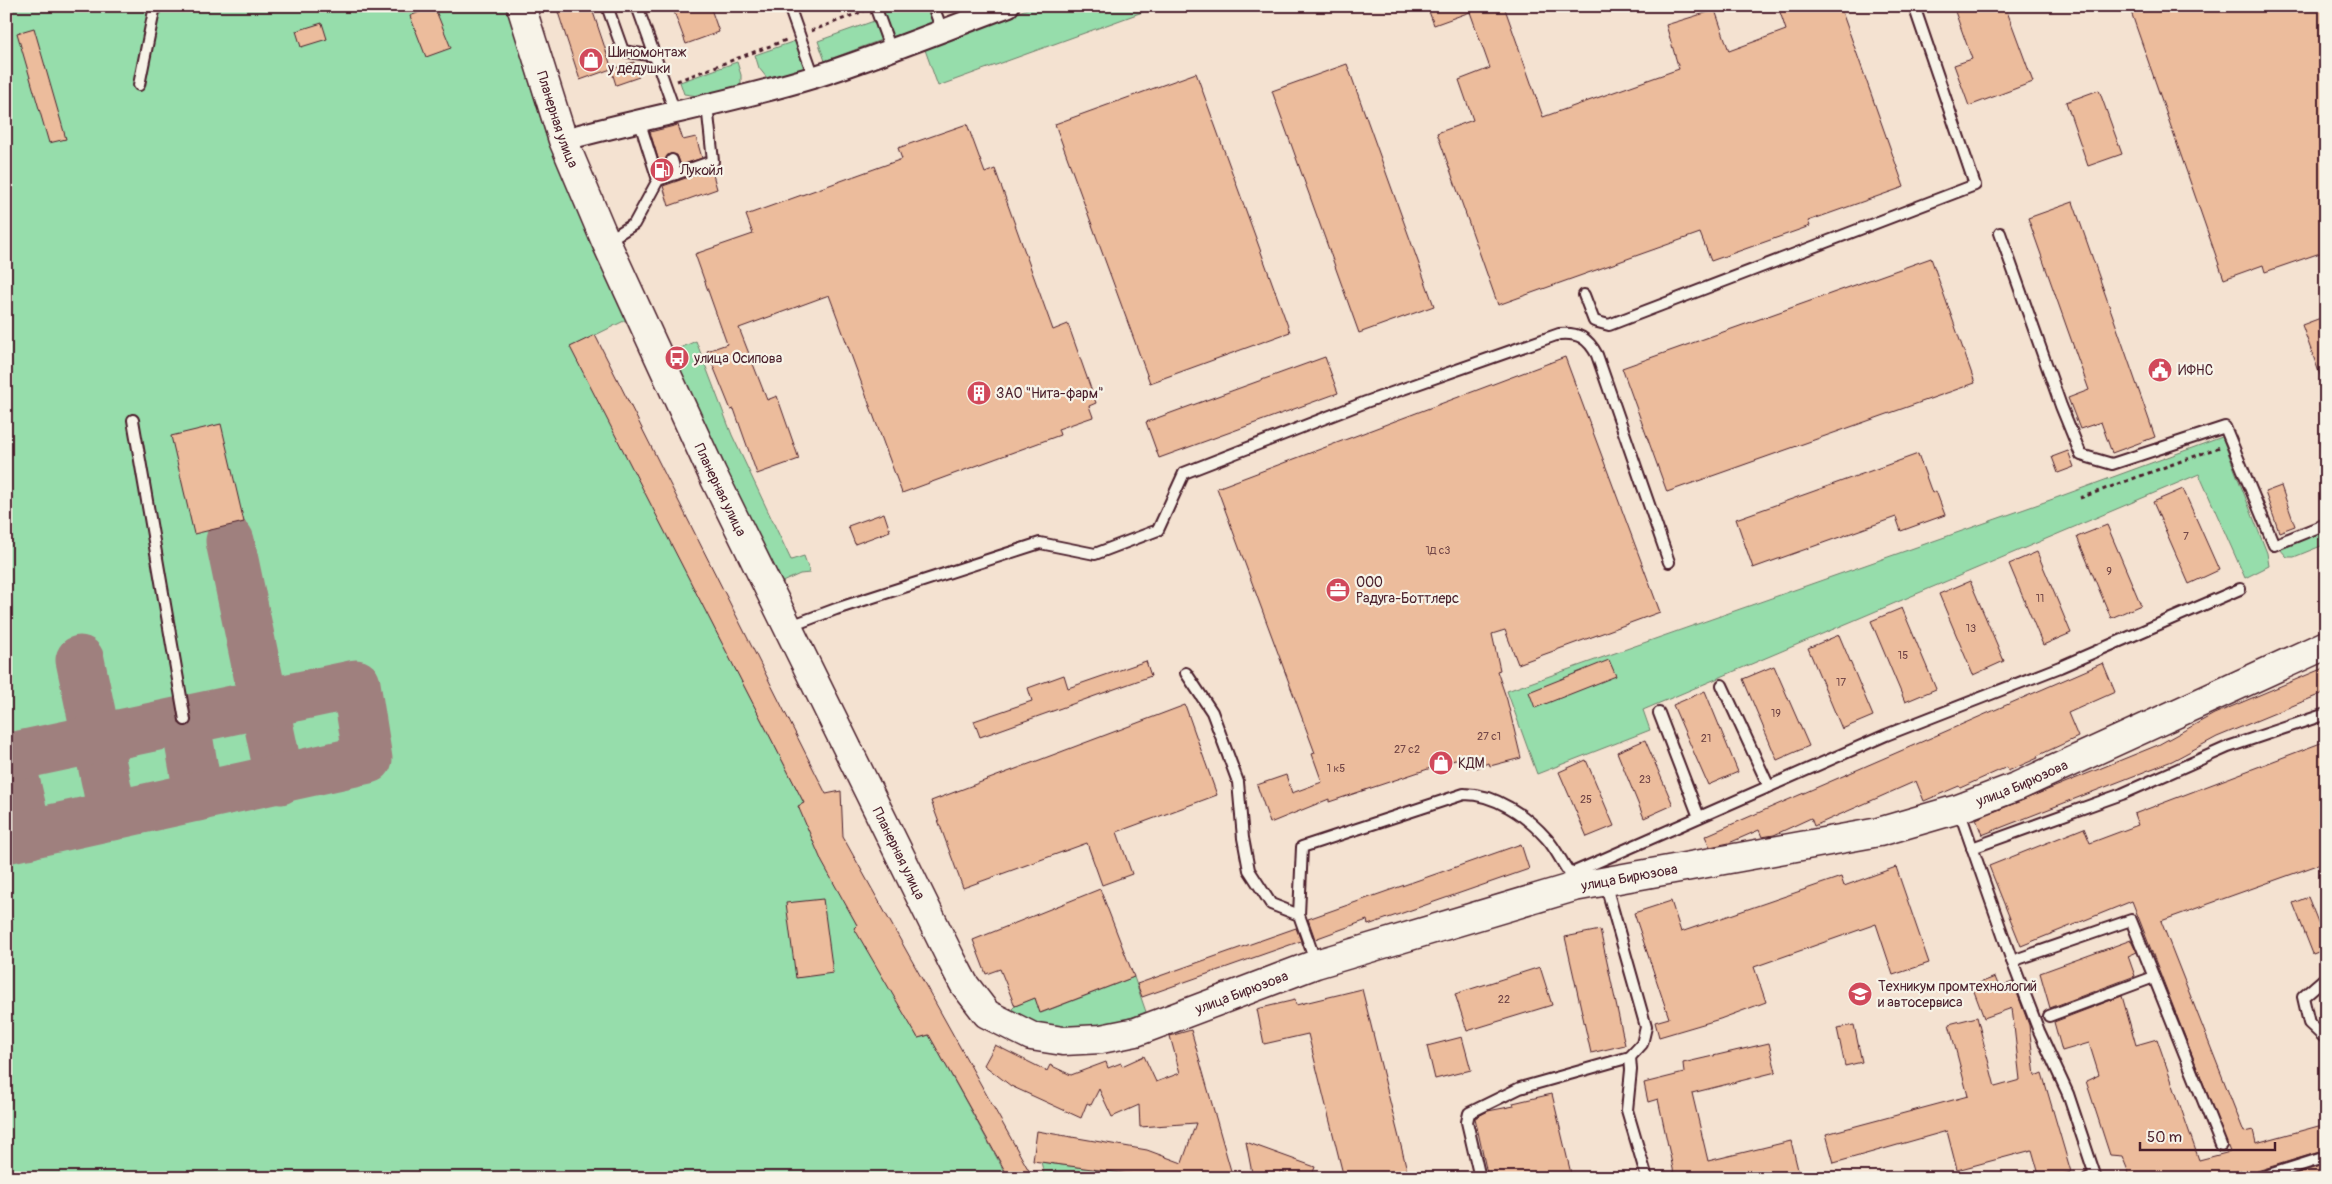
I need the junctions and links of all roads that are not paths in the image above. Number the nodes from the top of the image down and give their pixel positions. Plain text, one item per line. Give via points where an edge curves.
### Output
1 (155, 6) edge
2 (521, 6) edge
3 (607, 6) edge
4 (637, 6) edge
5 (789, 6) edge
6 (875, 6) edge
7 (933, 6) edge
8 (1008, 6) edge
9 (1914, 6) edge
10 (942, 30) junction
11 (891, 50) junction
12 (655, 56) junction
13 (814, 77) junction
14 (139, 85) dead end
15 (707, 106) junction
16 (658, 119) junction
17 (563, 140) junction
18 (672, 160) dead end
19 (676, 174) junction
20 (658, 180) junction
21 (2000, 233) dead end
22 (606, 242) junction
23 (1584, 295) dead end
24 (133, 420) dead end
25 (2326, 524) edge
26 (1669, 562) dead end
27 (2240, 589) dead end
28 (788, 628) junction
29 (2326, 645) edge
30 (1186, 673) dead end
31 (1722, 685) dead end
32 (1660, 713) dead end
33 (2326, 714) edge
34 (185, 720) dead end
35 (1769, 787) junction
36 (1958, 809) junction
37 (1699, 817) junction
38 (1972, 848) junction
39 (1572, 881) junction
40 (1605, 882) junction
41 (1299, 915) junction
42 (951, 959) joint
43 (2012, 961) junction
44 (1316, 964) junction
45 (2154, 977) junction
46 (2326, 977) edge
47 (2049, 1016) dead end
48 (2326, 1039) edge
49 (1630, 1057) junction
50 (2221, 1145) dead end
51 (2326, 1157) edge
52 (1480, 1178) edge
53 (1647, 1178) edge
54 (2088, 1178) edge
55 (2260, 1178) edge

1 - 14 lane
2 - 17 main road, Планерная улица
3 - 12 lane via 623,51
4 - 12 lane
5 - 13 lane
6 - 11 lane
7 - 10 lane
8 - 10 street
9 - 23 lane via 1975,185 1609,325 1594,321
10 - 11 street
11 - 13 street
12 - 16 lane via 666,85
13 - 15 street
15 - 16 street
15 - 19 lane via 712,161
16 - 17 street
16 - 20 lane
17 - 22 main road, Планерная улица
18 - 19 lane
19 - 20 lane
20 - 22 lane via 634,224
21 - 25 lane via 2081,455 2112,464 2225,427 2274,545
22 - 28 main road, Планерная улица via 712,473
24 - 34 lane
26 - 28 lane via 1597,355 1590,342 1569,333 1366,402 1184,473 1158,530 1096,554 1040,543 836,609
27 - 35 lane via 2060,667 1886,735
28 - 42 main road, Планерная улица
29 - 36 main road, улица Бирюзова via 2018,786
30 - 41 lane via 1212,712 1238,782 1249,870 1271,904
31 - 35 lane
32 - 37 lane
33 - 38 lane via 2228,746 2122,794
35 - 37 lane
36 - 38 lane
36 - 40 main road, улица Бирюзова via 1879,832
37 - 39 lane
38 - 43 lane
39 - 40 main road, улица Бирюзова
39 - 41 lane via 1547,838 1514,810 1481,794 1464,794 1302,847
39 - 44 main road, улица Бирюзова
40 - 49 lane via 1646,1026 1642,1044
41 - 44 lane
42 - 44 main road, улица Бирюзова via 964,984 987,1014 1031,1036 1063,1041 1101,1039 1136,1032
43 - 45 lane via 2130,920
43 - 54 lane via 2068,1094 2095,1175
45 - 47 lane
45 - 50 lane
46 - 48 lane via 2303,997 2309,1023
49 - 52 lane via 1520,1088 1469,1113
49 - 53 lane via 1632,1070 1627,1110
51 - 55 lane

